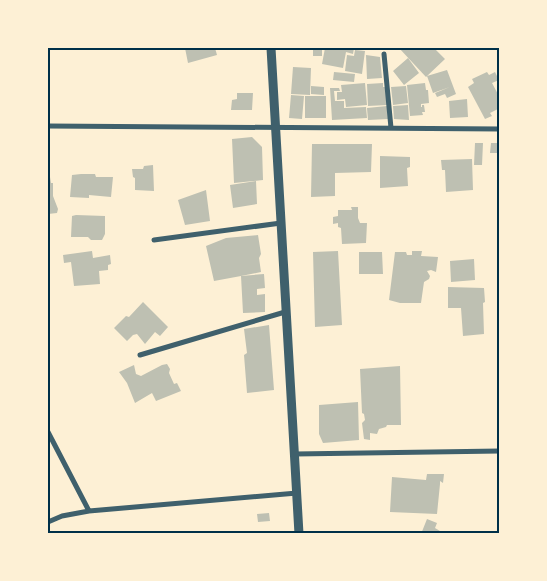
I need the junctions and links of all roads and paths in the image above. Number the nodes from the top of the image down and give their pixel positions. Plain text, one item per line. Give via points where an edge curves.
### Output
1 (272, 48) edge
2 (384, 54) dead end
3 (48, 126) edge
4 (276, 128) junction
5 (391, 128) junction
6 (500, 129) edge
7 (281, 223) junction
8 (154, 240) dead end
9 (286, 312) junction
10 (140, 355) dead end
11 (48, 432) edge
12 (500, 451) edge
13 (295, 454) junction
14 (297, 493) junction
15 (89, 511) junction
16 (48, 522) edge
17 (299, 534) edge

1 - 4 street
2 - 5 street
3 - 4 street
4 - 5 street
4 - 7 street
5 - 6 street
7 - 8 street
7 - 9 street
9 - 10 street
9 - 13 street
11 - 15 street
12 - 13 street
13 - 14 street
14 - 15 street
14 - 17 street
15 - 16 street

